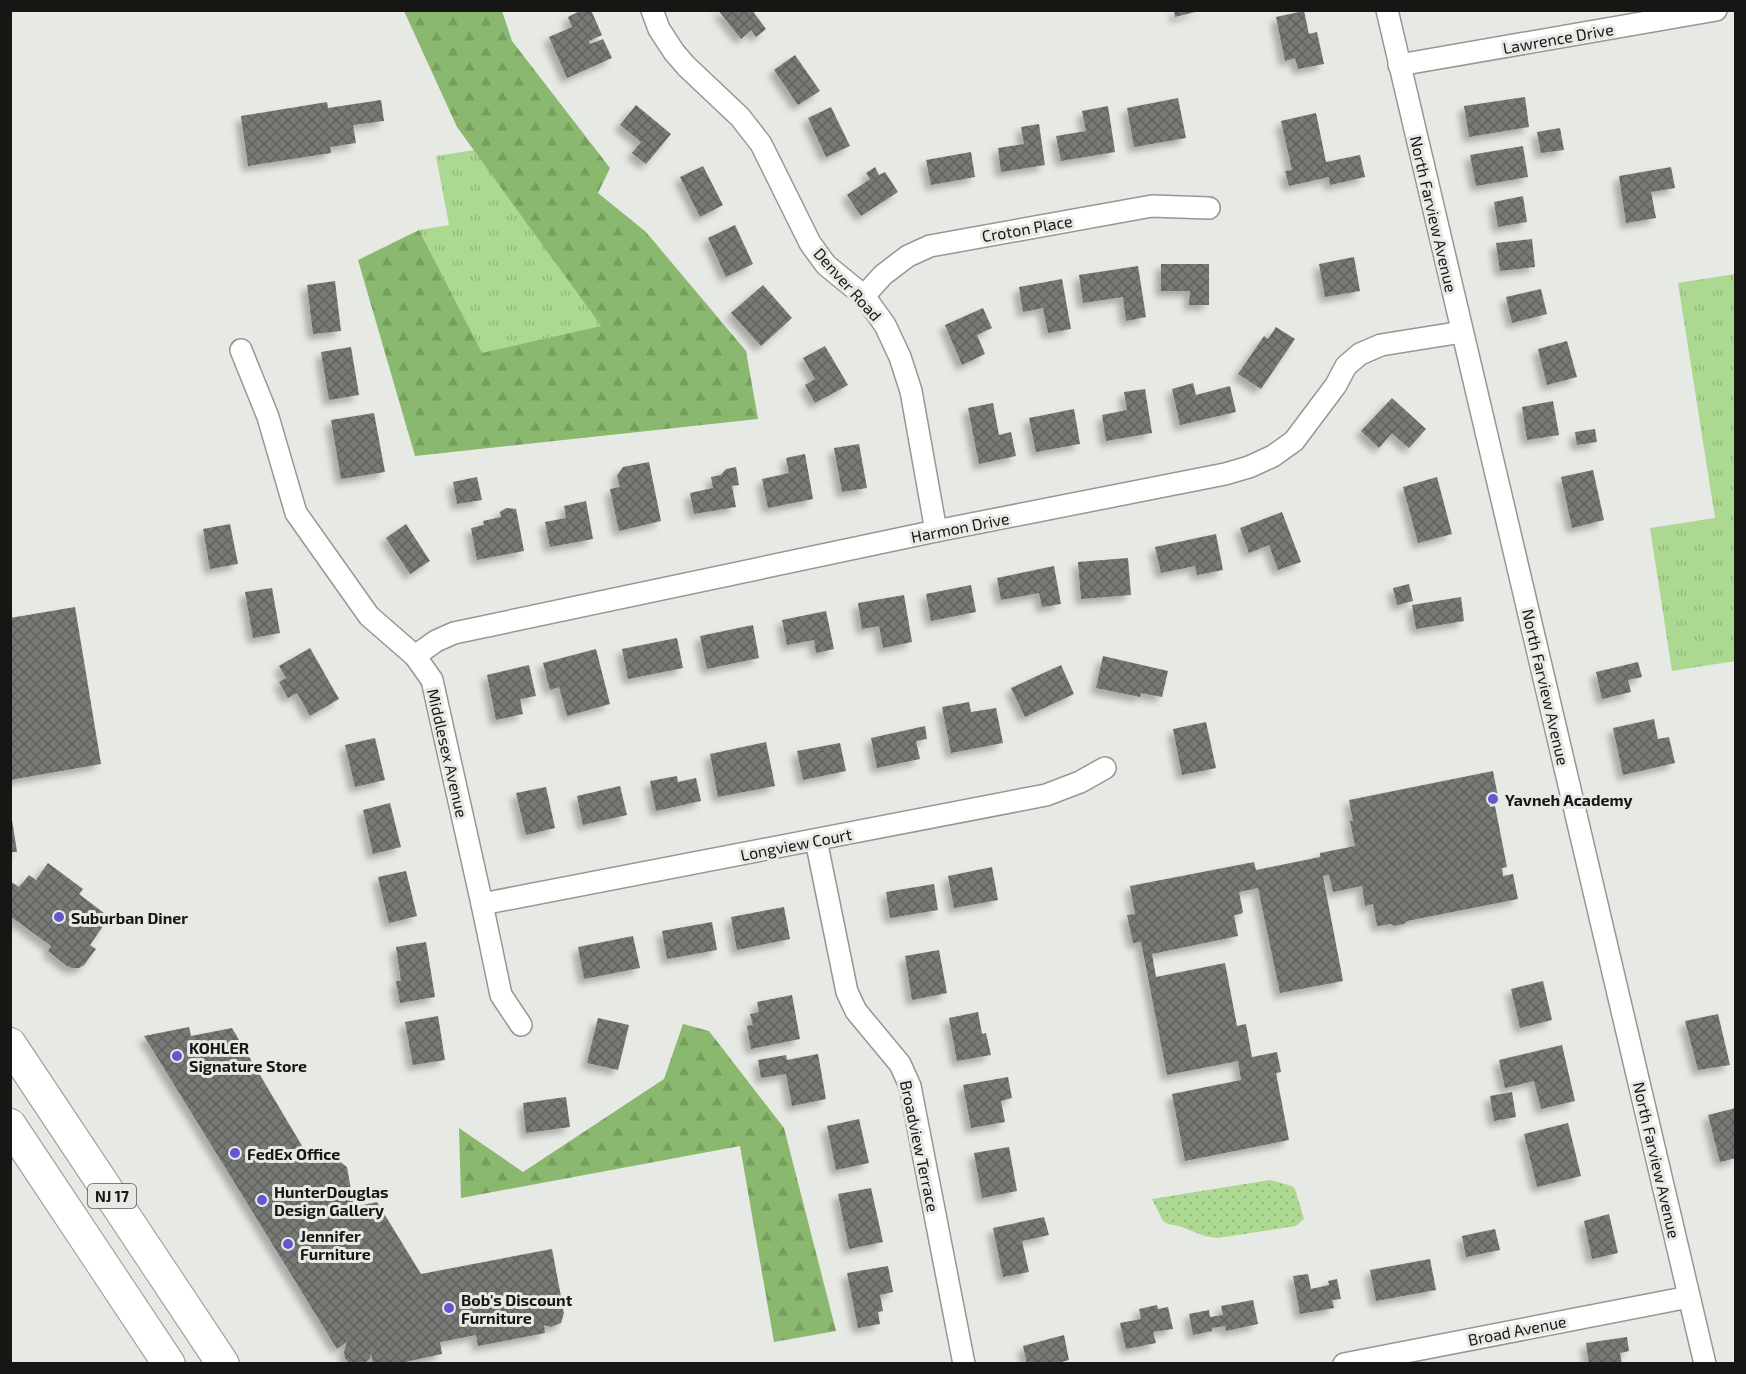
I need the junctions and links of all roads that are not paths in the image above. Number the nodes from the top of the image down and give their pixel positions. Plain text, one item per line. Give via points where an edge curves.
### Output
1 (652, 10) edge
2 (1387, 10) edge
3 (1716, 10) edge
4 (1399, 65) junction
5 (1209, 208) dead end
6 (864, 296) junction
7 (1462, 332) junction
8 (241, 350) dead end
9 (936, 531) junction
10 (415, 656) junction
11 (1105, 768) dead end
12 (816, 840) junction
13 (482, 904) junction
14 (521, 1025) dead end
15 (10, 1044) edge
16 (10, 1125) edge
17 (1689, 1297) junction
18 (169, 1364) edge
19 (223, 1364) edge
20 (964, 1364) edge
21 (1344, 1364) edge
22 (1705, 1364) edge

1 - 6 street, Denver Road via 674,52 740,117 761,144 810,243 826,264
2 - 4 street, North Farview Avenue
3 - 4 street, Lawrence Drive
4 - 7 street, North Farview Avenue
5 - 6 street, Croton Place via 1152,206 930,246 908,256
6 - 9 street, Denver Road via 885,325 911,391
7 - 9 street, Harmon Drive via 1381,345 1360,354 1346,366 1294,441 1249,467
7 - 17 street, North Farview Avenue
8 - 10 street, Middlesex Avenue via 268,417 296,513 369,616
9 - 10 street, Harmon Drive via 454,633
10 - 13 street, Middlesex Avenue via 432,680
11 - 12 street, Longview Court via 1046,795
12 - 13 street, Longview Court
12 - 20 street, Broadview Terrace via 847,992 856,1011 900,1064 910,1086
13 - 14 street, Middlesex Avenue via 501,995
15 - 19 highway, NJ 17
16 - 18 highway, NJ 17
17 - 21 street, Broad Avenue
17 - 22 street, North Farview Avenue

